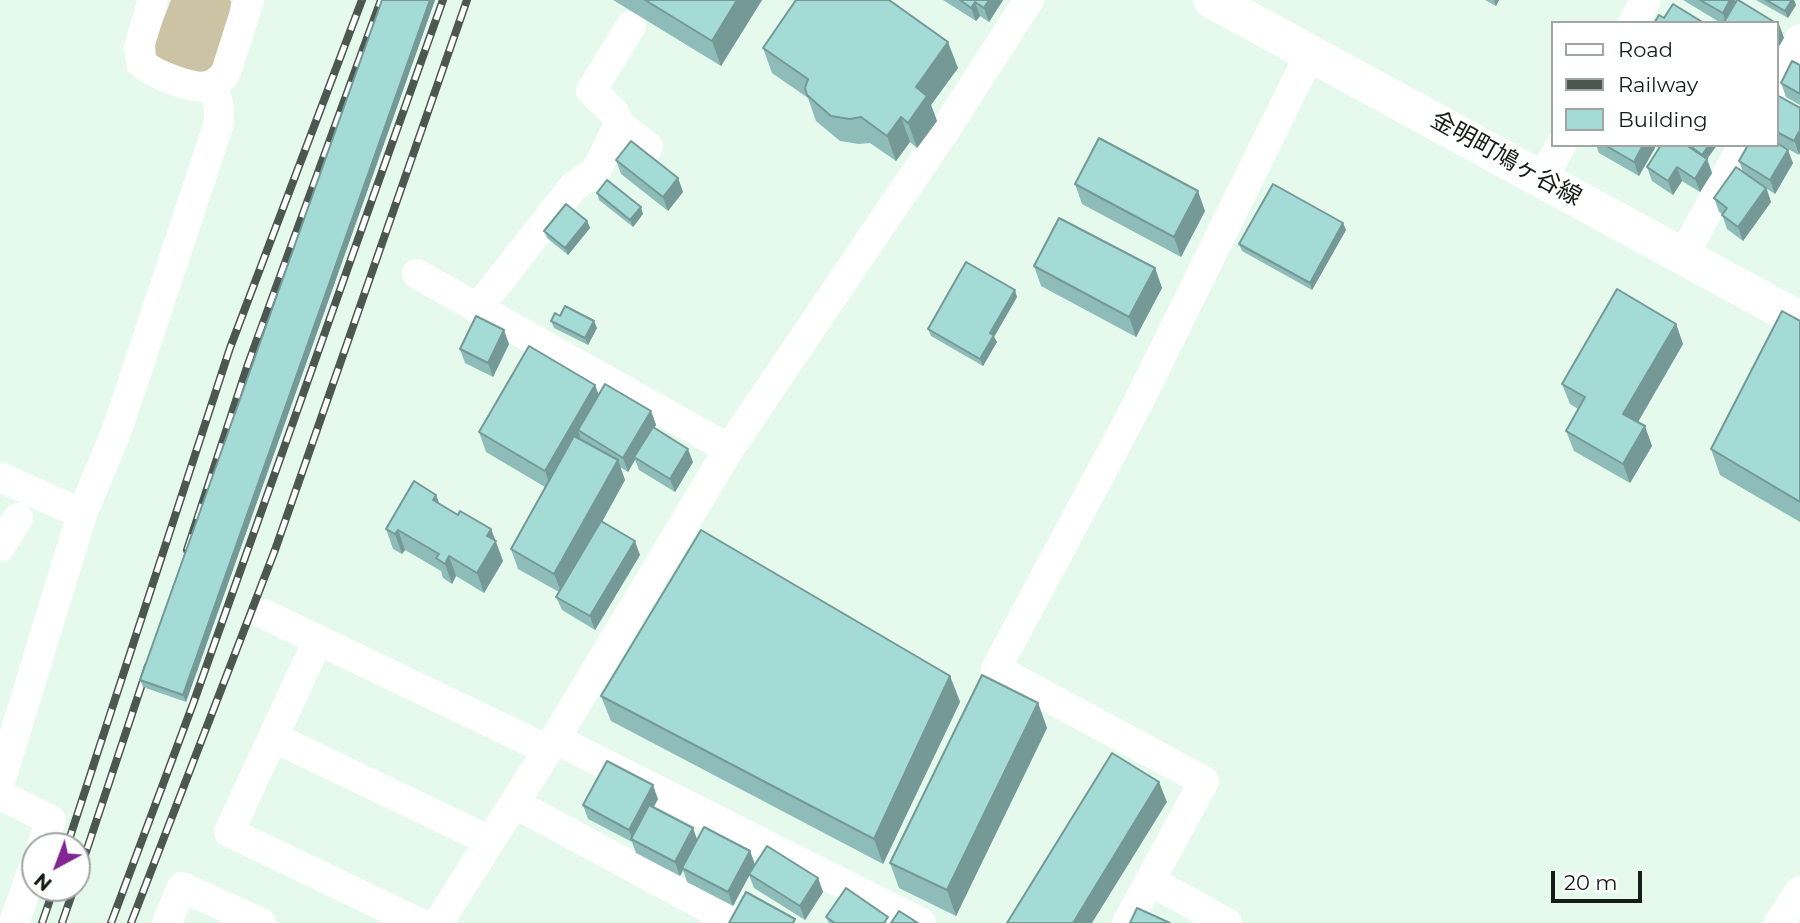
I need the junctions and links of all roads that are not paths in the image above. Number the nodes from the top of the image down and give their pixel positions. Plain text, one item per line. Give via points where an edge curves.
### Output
1 (249, 0) edge
2 (1029, 0) edge
3 (1212, 0) edge
4 (1646, 0) edge
5 (148, 1) edge
6 (1634, 21) edge
7 (631, 26) dead end
8 (1800, 39) edge
9 (1311, 52) junction
10 (1779, 78) edge
11 (214, 84) junction
12 (619, 124) junction
13 (648, 147) dead end
14 (1561, 147) edge
15 (1742, 147) edge
16 (1542, 179) junction
17 (1683, 256) junction
18 (418, 274) dead end
19 (477, 309) junction
20 (1800, 320) edge
21 (729, 449) junction
22 (0, 477) edge
23 (82, 514) junction
24 (18, 519) dead end
25 (0, 547) edge
26 (264, 614) dead end
27 (318, 640) junction
28 (273, 737) junction
29 (552, 745) junction
30 (0, 782) edge
31 (0, 795) edge
32 (514, 803) junction
33 (46, 832) edge
34 (491, 841) junction
35 (1150, 881) junction
36 (1800, 891) edge
37 (21, 902) edge
38 (14, 923) edge
39 (167, 923) edge
40 (261, 923) edge
41 (419, 923) edge
42 (438, 923) edge
43 (724, 923) edge
44 (921, 923) edge
45 (1128, 923) edge
46 (1227, 923) edge
47 (1779, 923) edge

1 - 11 street via 226,72
2 - 21 street
3 - 9 main road, 金明町鳩ヶ谷線
4 - 6 street
5 - 11 street via 139,47 141,63 155,73 198,86
7 - 12 street via 591,91 614,112
8 - 10 street
9 - 16 main road, 金明町鳩ヶ谷線
9 - 35 street via 1137,405 996,669 1204,780
11 - 23 street via 219,123 117,430
12 - 13 street
12 - 19 street via 596,171 573,187
14 - 16 street
15 - 17 street
16 - 17 main road, 金明町鳩ヶ谷線
17 - 20 main road, 金明町鳩ヶ谷線
18 - 19 street
19 - 21 street
21 - 29 street
22 - 23 street
23 - 30 street
24 - 25 street
26 - 27 street
27 - 28 street
27 - 29 street
28 - 34 street
28 - 41 street via 229,832
29 - 32 street
29 - 44 street
31 - 33 street via 51,820
32 - 34 street
32 - 43 street via 727,918
34 - 42 street
35 - 45 street
35 - 46 street
36 - 47 street
37 - 38 street
39 - 40 street via 182,887

